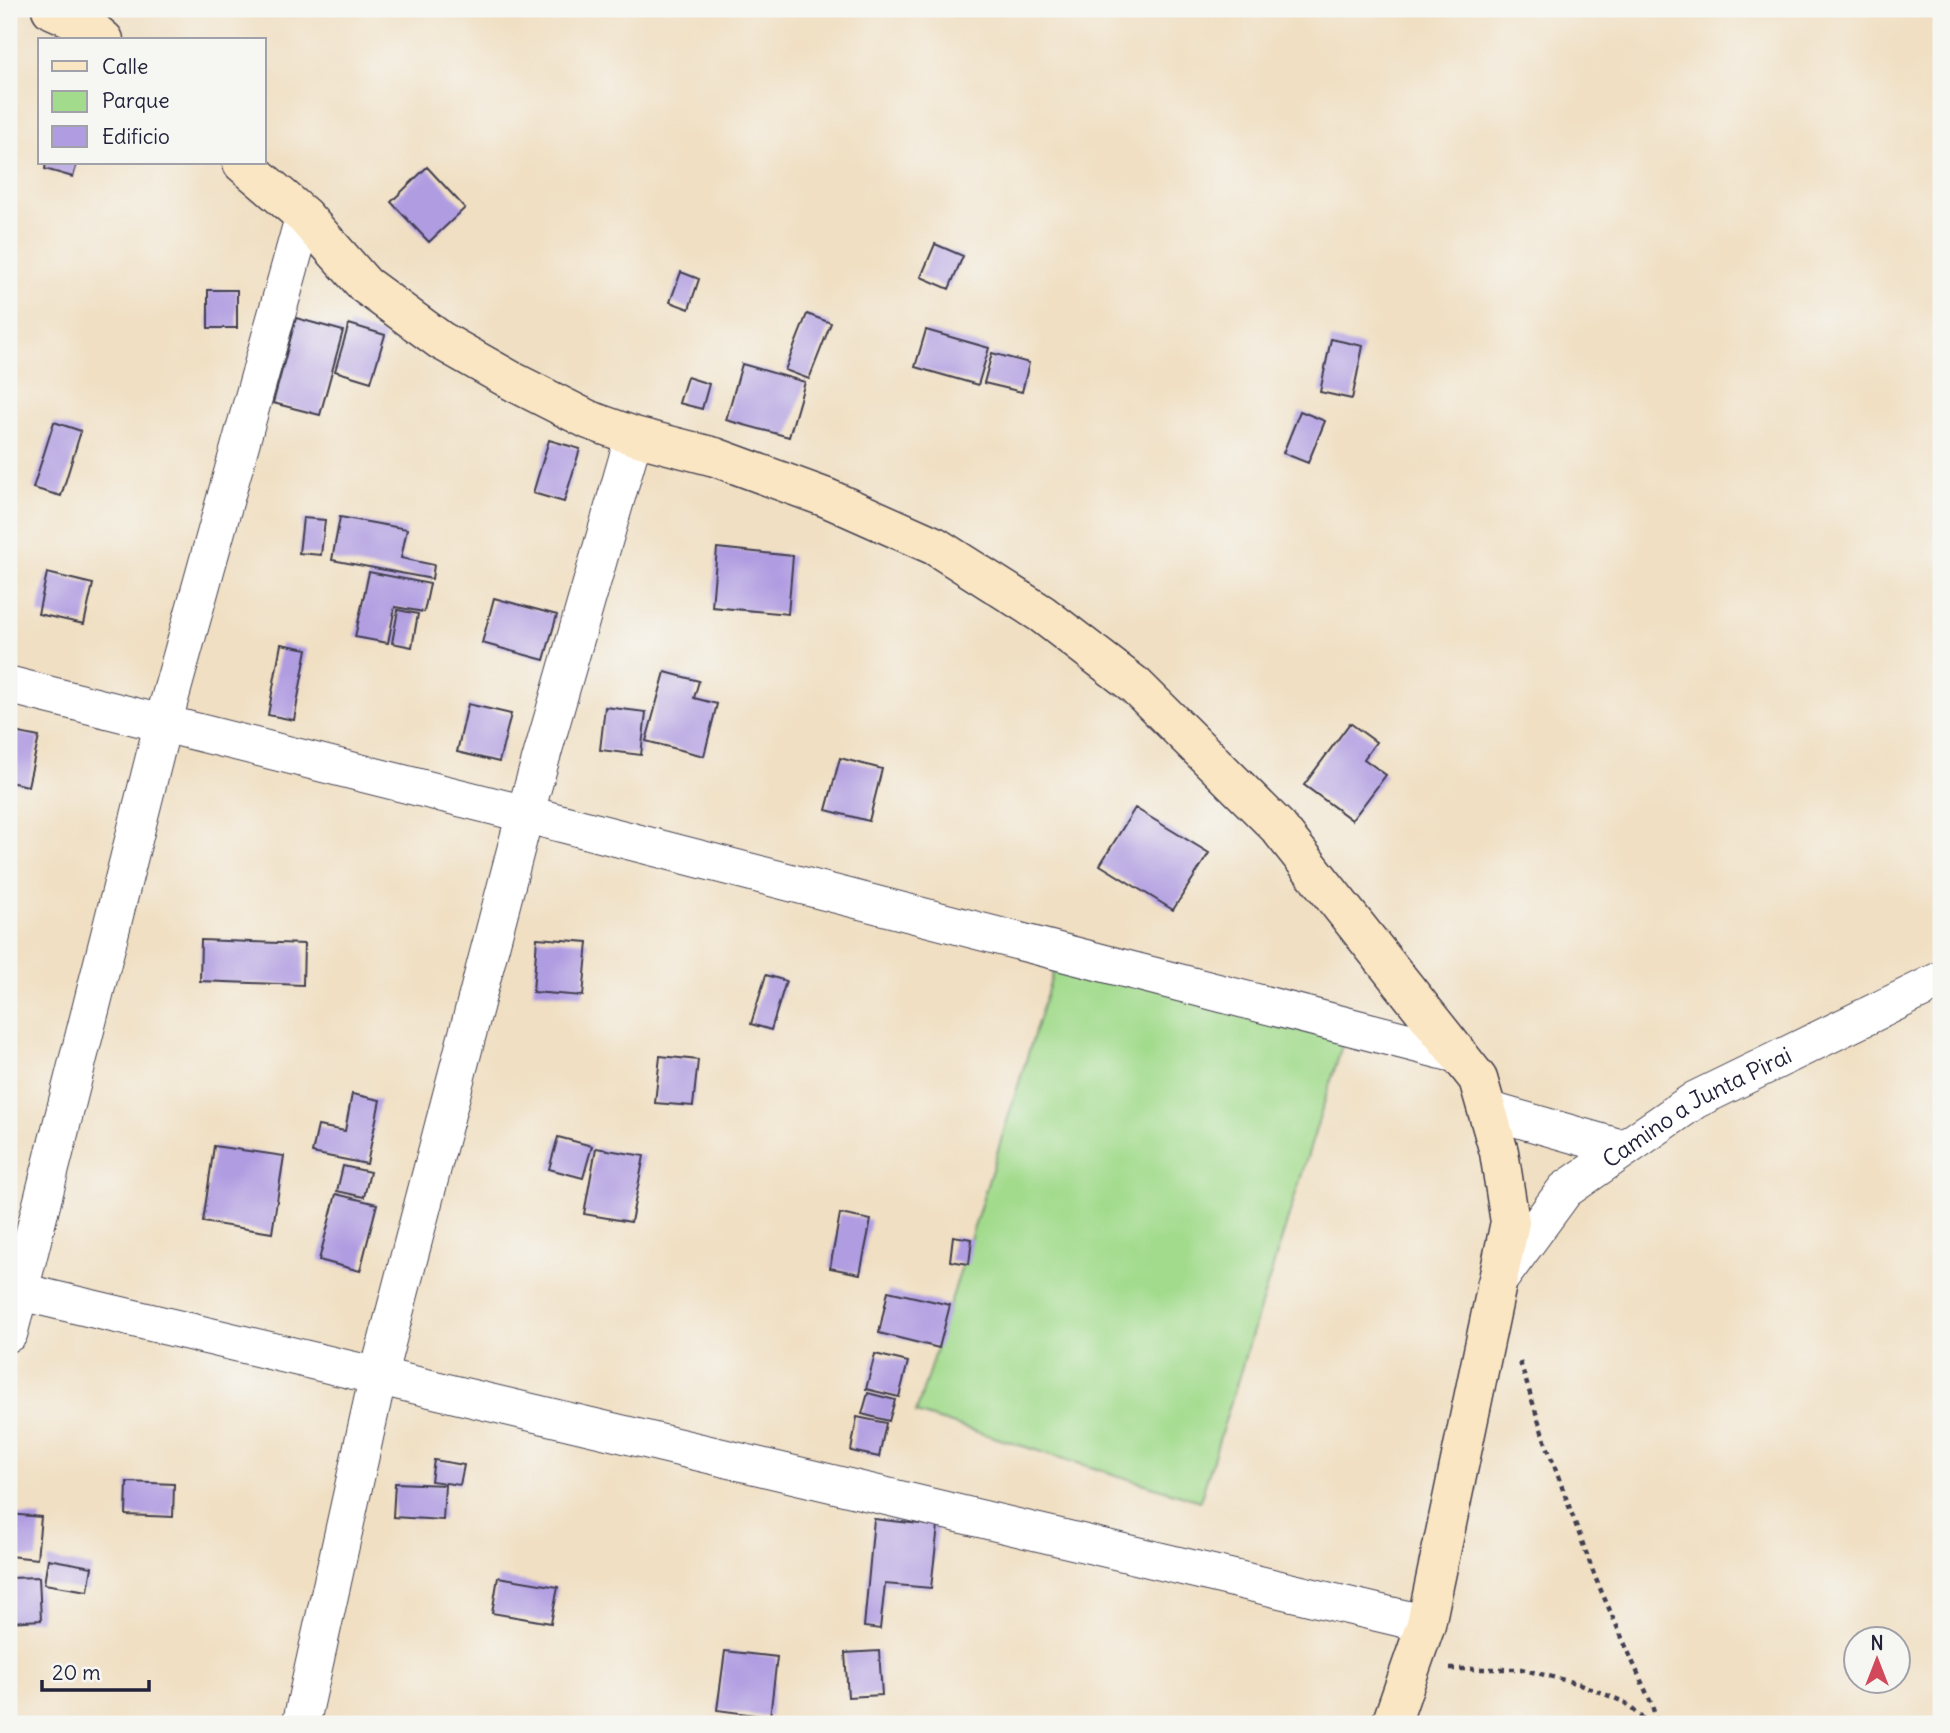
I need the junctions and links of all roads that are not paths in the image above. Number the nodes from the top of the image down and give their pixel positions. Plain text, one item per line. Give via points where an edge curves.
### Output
1 (51, 9) edge
2 (102, 38) edge
3 (243, 164) edge
4 (304, 216) junction
5 (634, 436) junction
6 (9, 685) edge
7 (163, 723) junction
8 (525, 814) junction
9 (1941, 980) edge
10 (1456, 1054) junction
11 (1488, 1110) junction
12 (1624, 1149) junction
13 (1496, 1285) junction
14 (14, 1290) edge
15 (9, 1333) edge
16 (378, 1376) junction
17 (1426, 1624) junction
18 (301, 1724) edge
19 (1391, 1724) edge

1 - 2 street via 85,23
3 - 4 street
4 - 5 street via 365,285 440,340 589,420
4 - 7 street
5 - 8 street
5 - 10 street via 715,457 911,535 1052,622 1136,686 1278,827
6 - 7 street
7 - 8 street
7 - 14 street
8 - 10 street
8 - 16 street
9 - 12 street, Camino a Junta Pirai via 1695,1100
10 - 11 street via 1478,1079
11 - 12 street
11 - 13 street via 1510,1222
12 - 13 street, Camino a Junta Pirai via 1565,1189
13 - 17 street
14 - 15 street
14 - 16 street
16 - 17 street
16 - 18 street
17 - 19 street

